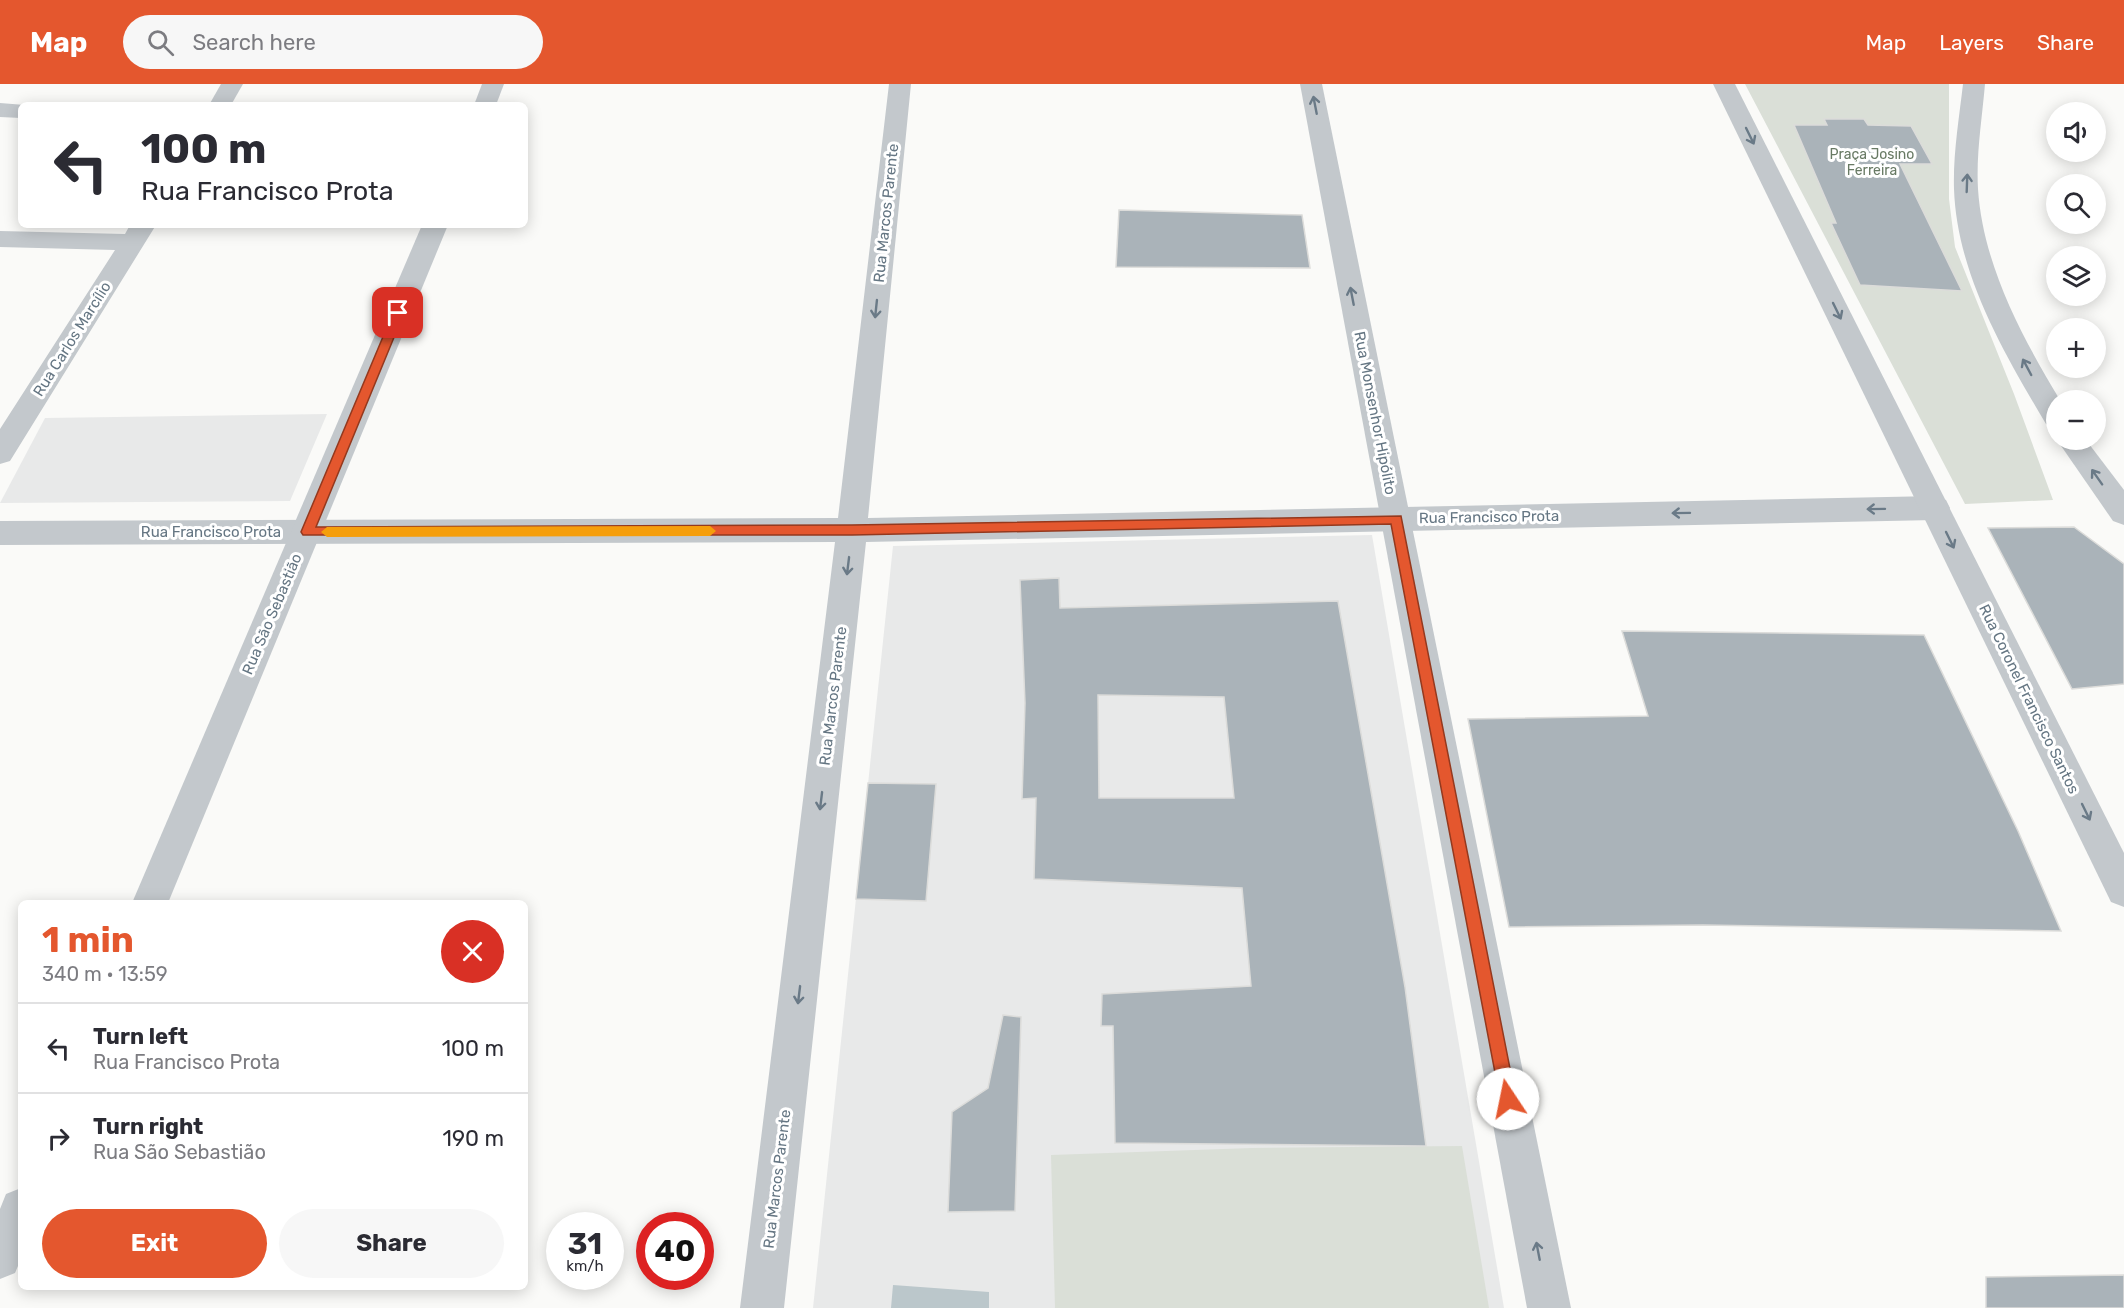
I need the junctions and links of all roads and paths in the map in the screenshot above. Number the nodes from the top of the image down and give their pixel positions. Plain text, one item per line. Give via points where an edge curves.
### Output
1 (232, 84) edge
2 (493, 84) edge
3 (900, 84) edge
4 (1311, 84) edge
5 (1724, 84) edge
6 (1974, 84) edge
7 (222, 102) edge
8 (486, 102) edge
9 (0, 110) edge
10 (18, 111) edge
11 (434, 228) edge
12 (138, 234) edge
13 (0, 239) edge
14 (2046, 399) edge
15 (2078, 450) edge
16 (0, 453) edge
17 (1935, 508) junction
18 (2124, 513) edge
19 (1396, 519) junction
20 (852, 530) junction
21 (307, 532) junction
22 (0, 533) edge
23 (2124, 890) edge
24 (151, 900) edge
25 (18, 1216) edge
26 (0, 1258) edge
27 (762, 1308) edge
28 (1549, 1308) edge

1 - 7 street
2 - 8 street
3 -> 20 street, Rua Marcos Parente
19 -> 4 street, Rua Monsenhor Hipólito
5 -> 17 street
14 -> 6 street via 2009,332 1972,232 1966,190
9 - 10 street
11 - 21 street, Rua São Sebastião
12 - 13 street
12 - 16 street, Rua Carlos Marcílio
18 -> 15 street
17 -> 19 street, Rua Francisco Prota
17 -> 23 street, Rua Coronel Francisco Santos
19 - 20 street, Rua Francisco Prota
28 -> 19 street, Rua Monsenhor Hipólito
20 - 21 street, Rua Francisco Prota
20 -> 27 street, Rua Marcos Parente
21 - 22 street, Rua Francisco Prota
21 - 24 street, Rua São Sebastião
25 - 26 street

